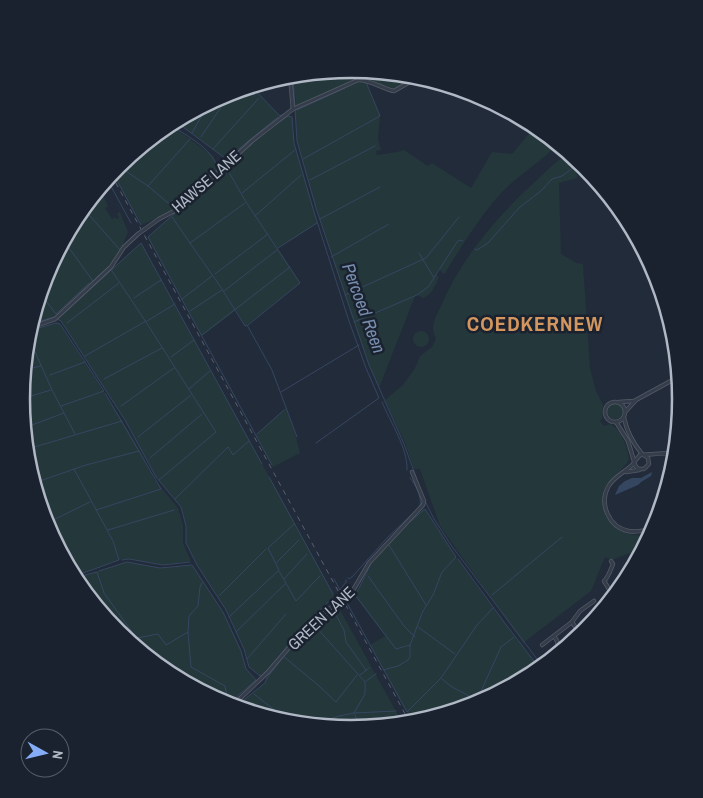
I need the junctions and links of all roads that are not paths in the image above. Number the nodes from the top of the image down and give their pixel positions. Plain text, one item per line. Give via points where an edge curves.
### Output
1 (408, 83) edge
2 (291, 84) edge
3 (294, 109) junction
4 (39, 324) edge
5 (672, 380) edge
6 (636, 400) junction
7 (618, 402) junction
8 (626, 411) junction
9 (624, 417) junction
10 (616, 422) junction
11 (668, 453) edge
12 (643, 455) junction
13 (660, 455) junction
14 (634, 462) junction
15 (649, 464) junction
16 (640, 470) junction
17 (412, 472) dead end
18 (624, 472) junction
19 (645, 530) edge
20 (611, 561) dead end
21 (610, 591) edge
22 (594, 601) dead end
23 (572, 622) junction
24 (576, 628) edge
25 (554, 636) junction
26 (542, 645) dead end
27 (558, 645) edge
28 (239, 700) edge

1 - 3 street, HAWSE LANE via 394,91 365,79 358,80
2 - 3 street
3 - 4 street, HAWSE LANE, bridge via 252,141 178,209 138,234 124,247 111,268 56,318
5 - 6 street
6 - 7 street
6 - 8 street
7 - 8 street
7 - 10 street via 610,403 605,410 608,419
8 - 9 street
9 - 10 street
9 - 12 street via 627,431
10 - 14 street via 628,441
11 - 13 street
12 - 13 street
12 - 14 street via 637,456
12 - 15 street
13 - 15 street
14 - 16 street
14 - 18 street
15 - 16 street
16 - 18 street
17 - 28 street, GREEN LANE, bridge via 424,504 422,507 369,563 352,592 305,630
18 - 19 street via 612,481 606,494 605,508 619,528
20 - 21 street via 611,570 604,581
22 - 23 street via 580,610
23 - 24 street
23 - 25 street
25 - 26 street
25 - 27 street

